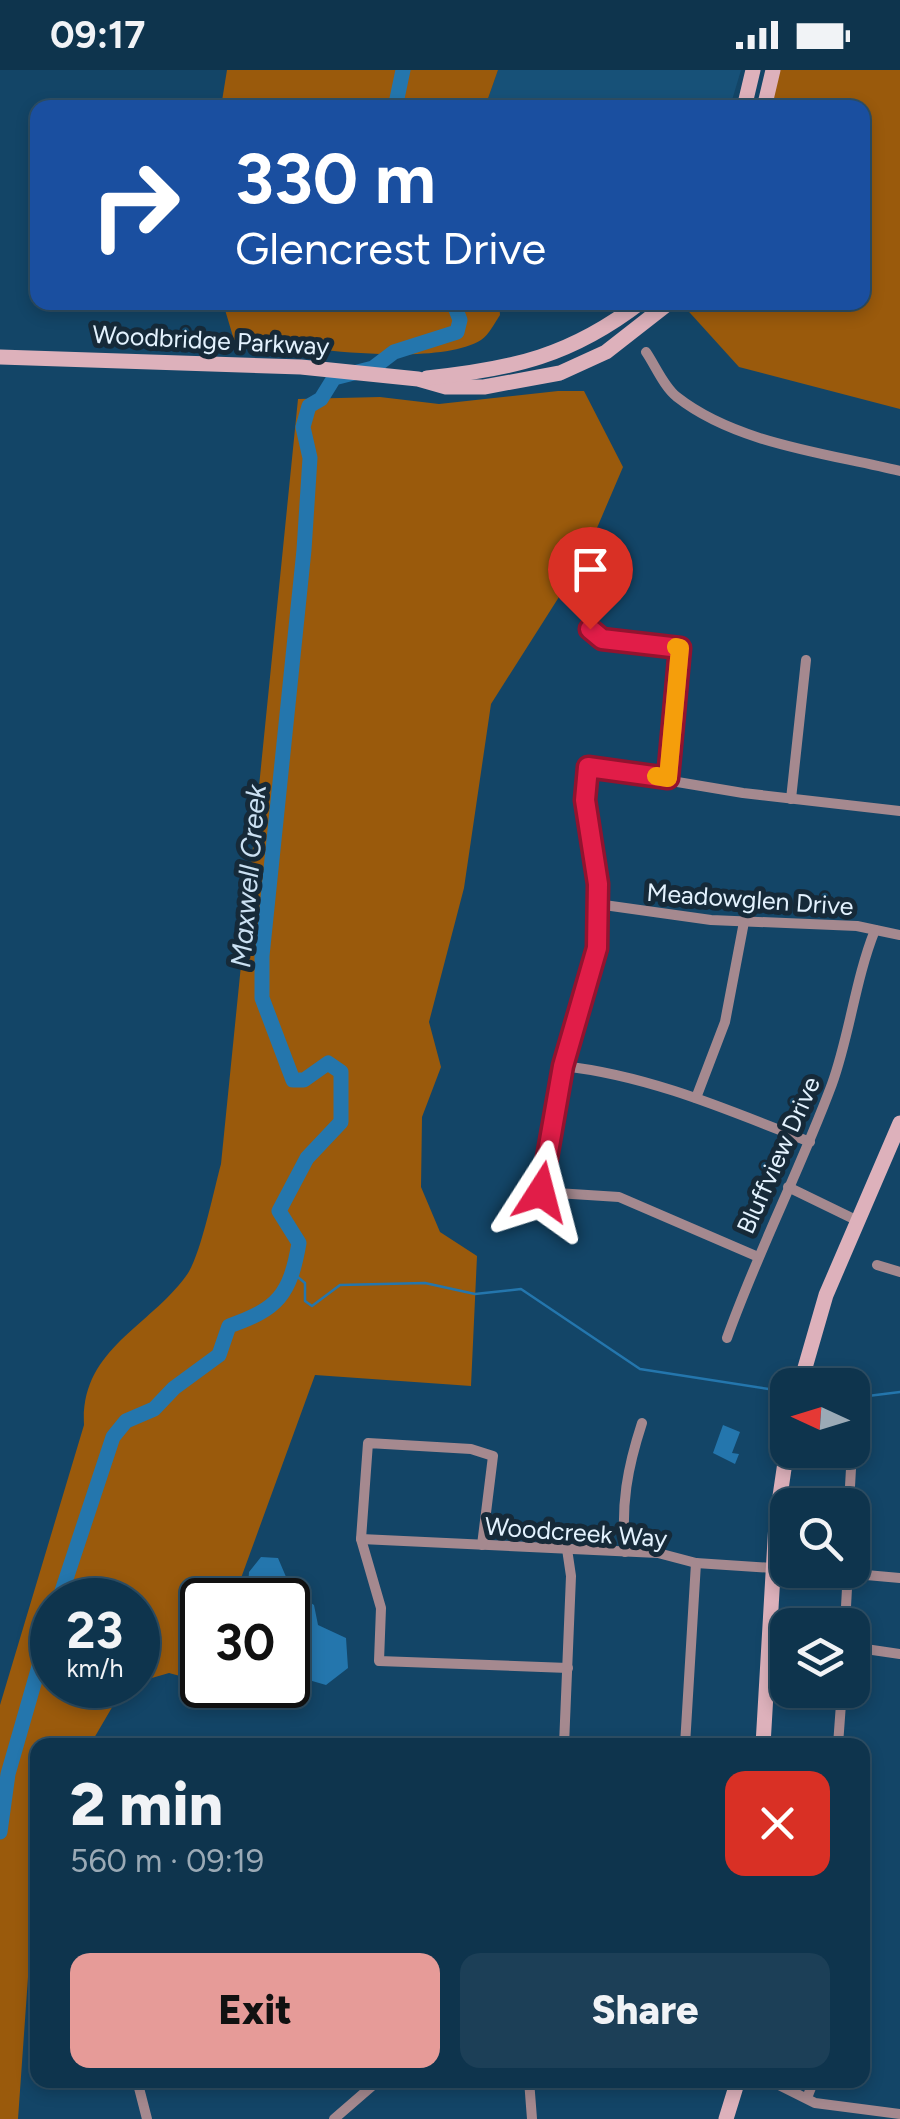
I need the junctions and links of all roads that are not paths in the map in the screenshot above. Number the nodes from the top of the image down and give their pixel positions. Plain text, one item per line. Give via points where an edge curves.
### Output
1 (753, 70) edge
2 (774, 70) edge
3 (746, 100) edge
4 (766, 100) edge
5 (631, 310) edge
6 (661, 310) edge
7 (646, 352) dead end
8 (0, 356) edge
9 (418, 379) junction
10 (900, 472) edge
11 (590, 629) dead end
12 (806, 660) dead end
13 (668, 778) junction
14 (791, 799) junction
15 (900, 811) edge
16 (597, 904) junction
17 (744, 922) junction
18 (875, 930) junction
19 (900, 935) edge
20 (563, 1066) junction
21 (696, 1098) junction
22 (898, 1133) edge
23 (810, 1142) junction
24 (788, 1187) junction
25 (858, 1221) junction
26 (756, 1256) junction
27 (877, 1266) dead end
28 (900, 1272) edge
29 (728, 1338) dead end
30 (805, 1368) edge
31 (642, 1424) dead end
32 (361, 1539) junction
33 (482, 1545) junction
34 (567, 1549) junction
35 (626, 1552) junction
36 (696, 1564) junction
37 (770, 1568) edge
38 (870, 1574) edge
39 (900, 1578) edge
40 (778, 1588) edge
41 (870, 1650) edge
42 (900, 1654) edge
43 (568, 1668) junction
44 (841, 1708) edge
45 (564, 1738) edge
46 (685, 1738) edge
47 (764, 1738) edge
48 (839, 1738) edge
49 (140, 2088) edge
50 (370, 2088) edge
51 (530, 2088) edge
52 (736, 2088) edge
53 (786, 2088) edge
54 (811, 2088) edge
55 (807, 2098) junction
56 (900, 2114) edge
57 (148, 2119) edge
58 (334, 2119) edge
59 (532, 2119) edge
60 (726, 2119) edge

1 - 3 main road
2 - 4 main road
5 - 9 main road, Woodbridge Parkway via 560,353 475,374
6 - 9 main road, Woodbridge Parkway via 636,333 560,373 484,387
7 - 10 street via 674,396 708,418
8 - 9 main road, Woodbridge Parkway via 301,367
11 - 13 street via 602,639 680,648
12 - 14 street
13 - 14 street
13 - 16 street via 588,767 585,800
14 - 15 street
16 - 17 street, Meadowglen Drive
16 - 20 street via 597,948
17 - 18 street, Meadowglen Drive
17 - 21 street via 725,1022
18 - 19 street, Meadowglen Drive
18 - 23 street, Bluffview Drive
20 - 21 street via 637,1077
20 - 26 street via 541,1192 619,1197
21 - 23 street
22 - 25 main road
23 - 24 street, Bluffview Drive
24 - 25 street
24 - 26 street, Bluffview Drive
25 - 30 main road via 826,1294
26 - 29 street, Bluffview Drive
27 - 28 street
31 - 35 street via 621,1505
32 - 33 street, Woodcreek Way
32 - 33 street via 368,1443 492,1456
32 - 43 street via 381,1608 378,1661
33 - 34 street, Woodcreek Way
34 - 35 street, Woodcreek Way
34 - 43 street
35 - 36 street, Woodcreek Way
36 - 37 street, Woodcreek Way
36 - 46 street
38 - 39 street
40 - 47 main road
41 - 42 street
43 - 45 street
44 - 48 street
49 - 57 street
50 - 58 street
51 - 59 street
52 - 60 main road
53 - 55 street
54 - 55 street
55 - 56 street

